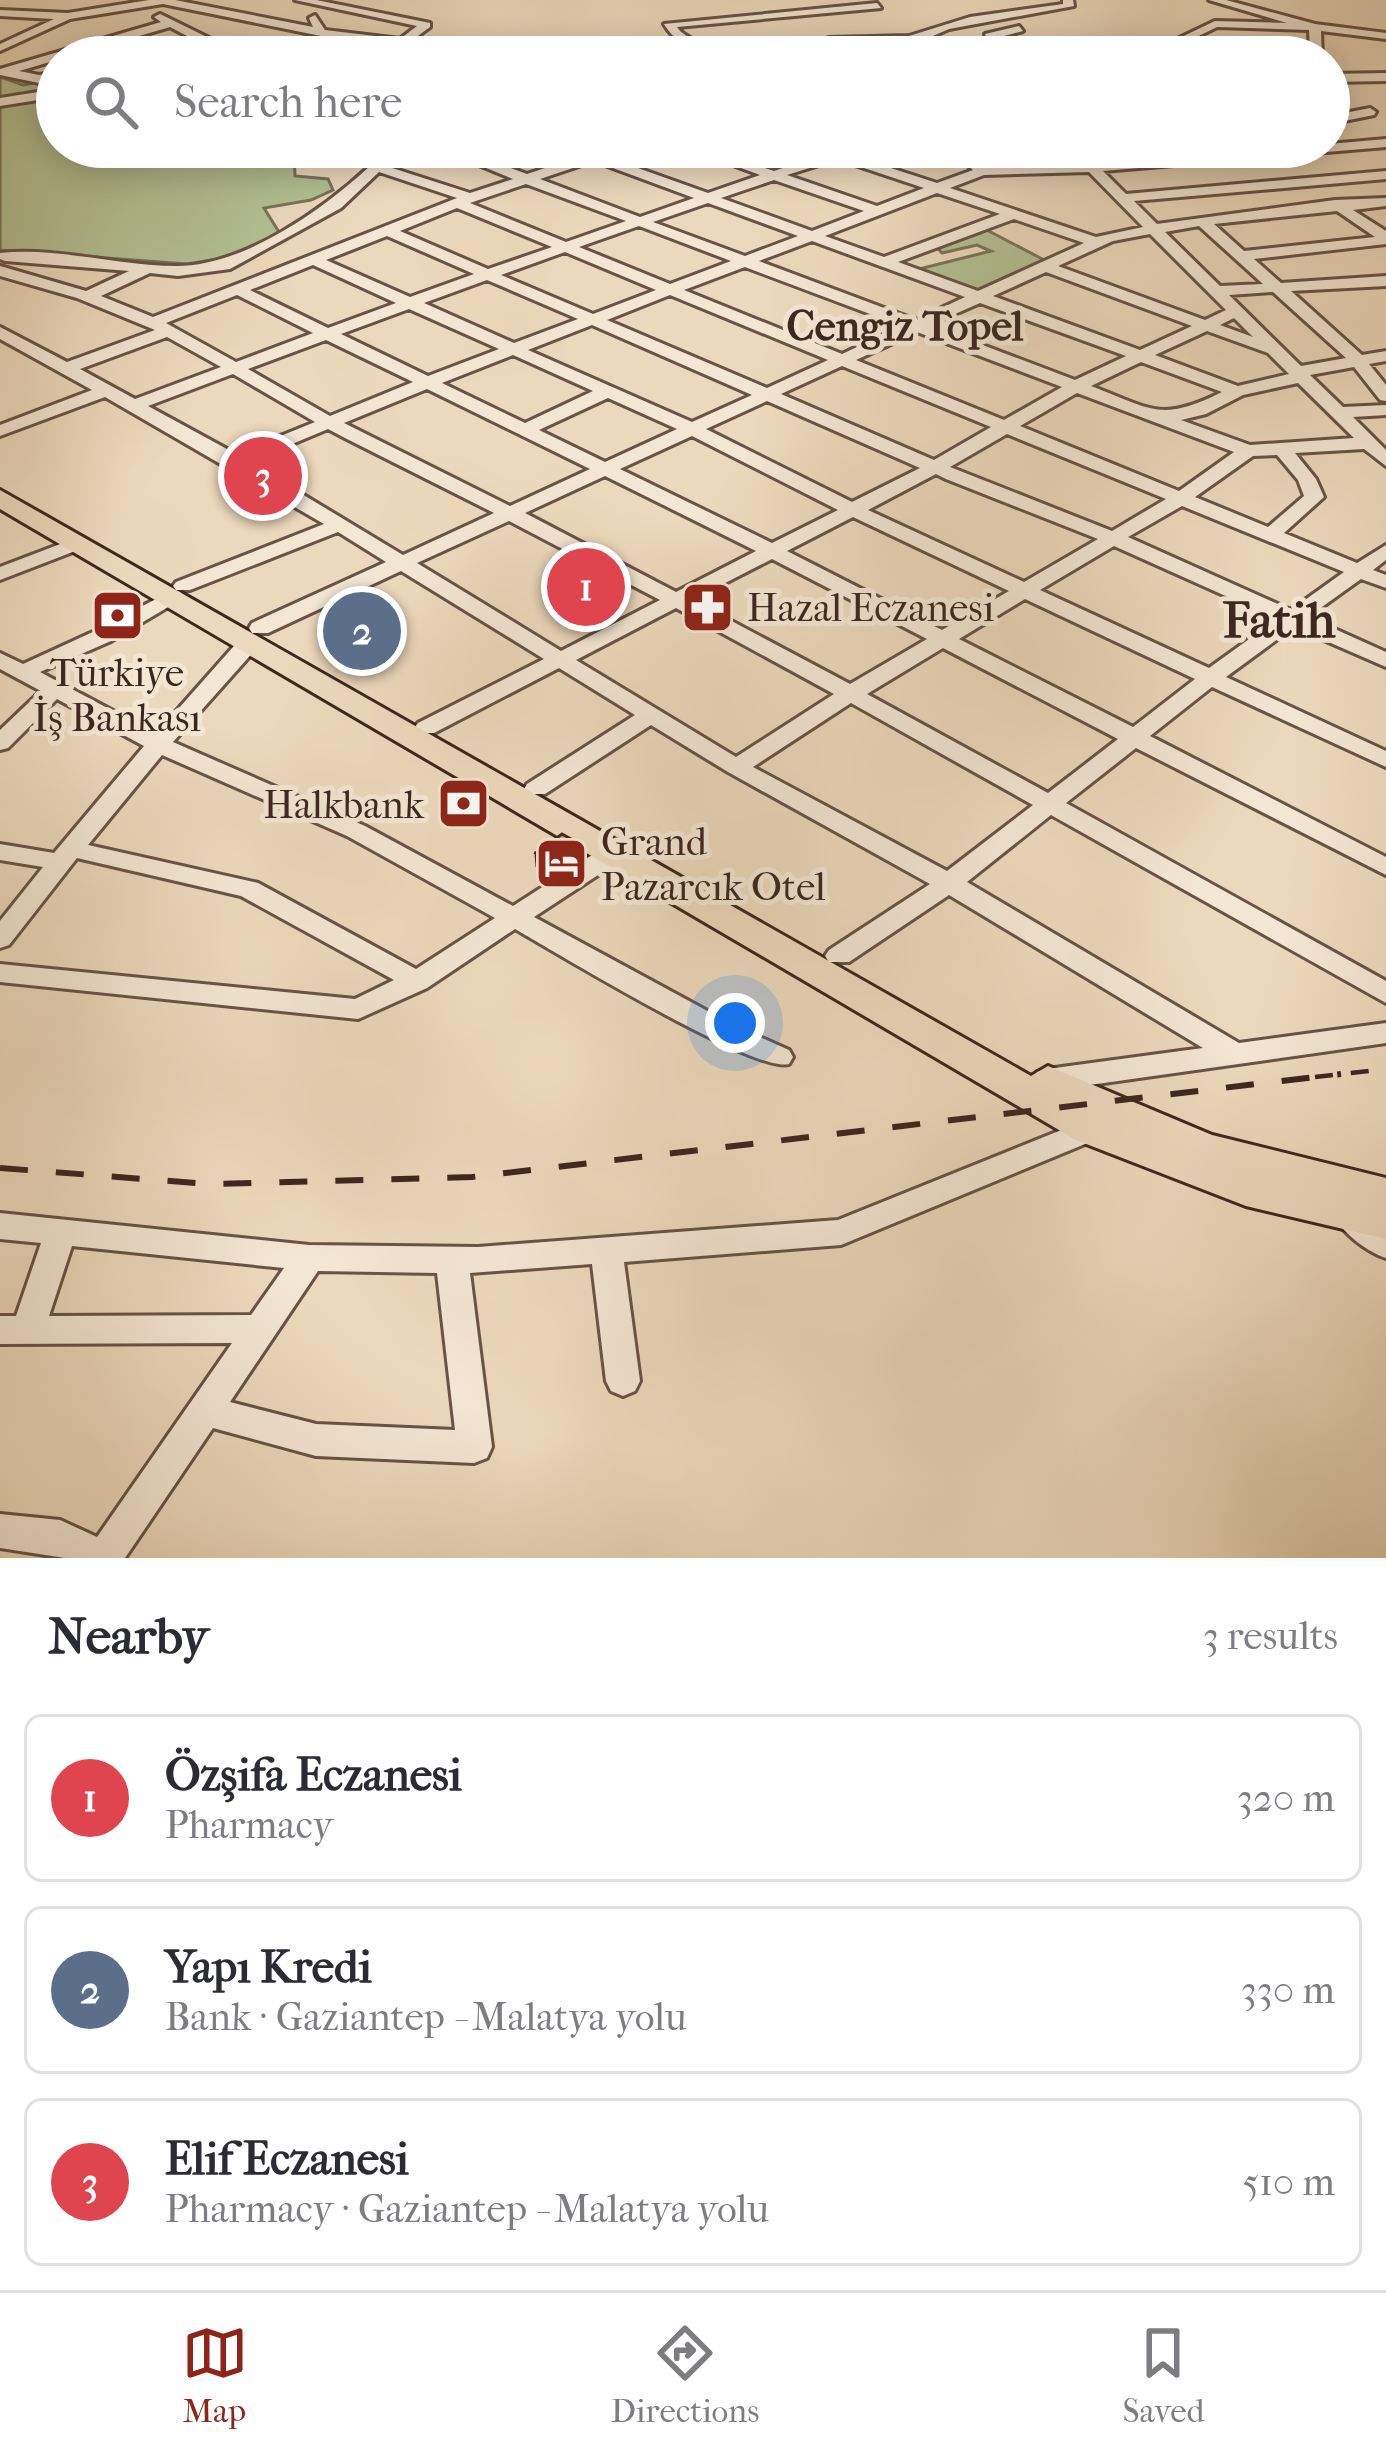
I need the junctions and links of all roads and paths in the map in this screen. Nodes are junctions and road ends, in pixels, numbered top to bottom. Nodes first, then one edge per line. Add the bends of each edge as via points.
1 (45, 0) edge
2 (167, 0) edge
3 (300, 0) edge
4 (1068, 0) edge
5 (1214, 0) edge
6 (134, 2) edge
7 (877, 6) dead end
8 (316, 7) junction
9 (0, 13) edge
10 (25, 14) junction
11 (68, 16) junction
12 (170, 22) junction
13 (1315, 27) junction
14 (1019, 29) dead end
15 (320, 32) junction
16 (917, 35) joint
17 (123, 36) edge
18 (194, 36) edge
19 (351, 36) edge
20 (415, 36) edge
21 (677, 36) edge
22 (886, 36) edge
23 (989, 36) edge
24 (1191, 36) edge
25 (1315, 36) edge
26 (1386, 36) edge
27 (0, 48) edge
28 (36, 62) edge
29 (2, 72) edge
30 (1386, 76) edge
31 (1350, 77) edge
32 (36, 78) edge
33 (36, 96) edge
34 (0, 102) edge
35 (1370, 112) dead end
36 (1350, 116) edge
37 (1386, 143) edge
38 (1350, 145) edge
39 (378, 168) edge
40 (388, 168) edge
41 (500, 168) edge
42 (560, 168) edge
43 (625, 168) edge
44 (749, 168) edge
45 (798, 168) edge
46 (877, 168) edge
47 (978, 168) edge
48 (1093, 168) joint
49 (1287, 168) edge
50 (982, 171) junction
51 (1386, 175) edge
52 (774, 177) junction
53 (525, 179) junction
54 (1305, 180) junction
55 (938, 188) junction
56 (707, 197) junction
57 (1124, 198) junction
58 (464, 200) junction
59 (1386, 202) edge
60 (1338, 206) junction
61 (881, 212) junction
62 (1015, 214) junction
63 (636, 221) junction
64 (1202, 221) junction
65 (1155, 228) junction
66 (385, 230) junction
67 (816, 237) junction
68 (1386, 238) edge
69 (1096, 242) junction
70 (569, 246) junction
71 (1238, 256) junction
72 (311, 259) junction
73 (884, 262) junction
74 (2, 263) edge
75 (745, 264) junction
76 (1044, 266) junction
77 (147, 269) junction
78 (488, 274) junction
79 (1386, 281) edge
80 (1367, 282) junction
81 (1283, 288) junction
82 (238, 290) junction
83 (1220, 291) junction
84 (674, 292) junction
85 (86, 297) junction
86 (974, 298) junction
87 (1386, 300) edge
88 (412, 304) junction
89 (1234, 312) junction
90 (598, 319) junction
91 (1206, 326) junction
92 (160, 327) junction
93 (913, 328) junction
94 (0, 332) edge
95 (334, 333) junction
96 (516, 349) junction
97 (1275, 351) junction
98 (1142, 355) junction
99 (1386, 356) edge
100 (1356, 359) junction
101 (846, 362) junction
102 (69, 367) junction
103 (236, 369) junction
104 (1298, 374) junction
105 (430, 381) junction
106 (1074, 387) junction
107 (104, 391) junction
108 (608, 391) junction
109 (1237, 392) junction
110 (773, 395) junction
111 (1386, 396) edge
112 (135, 405) junction
113 (1386, 410) edge
114 (1338, 413) junction
115 (1161, 418) junction
116 (331, 424) junction
117 (690, 428) junction
118 (1008, 428) junction
119 (0, 431) edge
120 (523, 431) junction
121 (1369, 443) junction
122 (1282, 449) junction
123 (1248, 451) junction
124 (1386, 460) edge
125 (235, 461) junction
126 (936, 467) junction
127 (605, 471) junction
128 (0, 484) edge
129 (0, 498) edge
130 (1181, 499) junction
131 (853, 510) junction
132 (512, 512) junction
133 (336, 526) junction
134 (1272, 535) junction
135 (1113, 538) junction
136 (76, 544) junction
137 (770, 550) junction
138 (1386, 551) edge
139 (402, 565) junction
140 (1360, 572) junction
141 (0, 574) edge
142 (1386, 582) edge
143 (1031, 590) junction
144 (178, 591) junction
145 (675, 601) junction
146 (1292, 620) junction
147 (254, 635) junction
148 (945, 642) junction
149 (563, 658) junction
150 (0, 659) edge
151 (1386, 661) edge
152 (25, 671) junction
153 (1210, 678) junction
154 (54, 690) junction
155 (848, 695) junction
156 (653, 714) junction
157 (425, 728) junction
158 (1131, 740) junction
159 (0, 743) edge
160 (158, 744) junction
161 (1386, 760) edge
162 (736, 767) junction
163 (536, 790) junction
164 (1048, 803) junction
165 (0, 852) edge
166 (615, 852) junction
167 (66, 855) junction
168 (1386, 868) edge
169 (949, 883) junction
170 (515, 917) junction
171 (0, 939) edge
172 (839, 956) junction
173 (0, 973) edge
174 (417, 981) junction
175 (1386, 993) edge
176 (1386, 1033) edge
177 (1238, 1055) junction
178 (779, 1057) dead end
179 (1047, 1080) junction
180 (1091, 1129) junction
181 (1386, 1195) edge
182 (1345, 1212) junction
183 (1386, 1222) edge
184 (0, 1226) edge
185 (60, 1233) junction
186 (1386, 1245) edge
187 (606, 1250) junction
188 (309, 1258) junction
189 (452, 1260) junction
190 (258, 1329) junction
191 (14, 1330) edge
192 (623, 1382) dead end
193 (202, 1410) junction
194 (0, 1531) edge
195 (103, 1558) edge

1 - 10 street
2 - 6 street
2 - 15 street
3 - 8 street
4 - 16 street via 1069,6
5 - 13 street
6 - 11 street
6 - 12 street
7 - 21 street via 670,24
8 - 15 street
8 - 20 street via 428,27
9 - 10 street
10 - 11 street
11 - 27 street
12 - 17 street
12 - 18 street
13 - 24 street via 1215,23
13 - 25 street
13 - 26 street
14 - 23 street
15 - 19 street
16 - 22 street
28 - 29 street
29 - 32 street
30 - 31 street
33 - 34 street
35 - 36 street
37 - 38 street
39 - 77 street via 336,205 238,260
40 - 58 street
41 - 53 street
42 - 53 street
43 - 56 street
44 - 52 street
45 - 52 street
46 - 55 street
47 - 50 street
48 - 50 street
48 - 57 street
49 - 54 street
50 - 55 street
51 - 54 street
52 - 56 street
52 - 61 street
53 - 58 street
53 - 63 street
54 - 57 street
54 - 60 street
55 - 61 street
55 - 62 street
56 - 63 street
56 - 67 street
57 - 65 street
58 - 66 street
58 - 70 street
59 - 60 street
60 - 64 street
60 - 68 street
61 - 67 street
62 - 69 street
62 - 73 street
63 - 70 street
63 - 75 street
64 - 65 street
64 - 71 street
65 - 69 street
65 - 83 street
66 - 72 street
66 - 78 street
67 - 73 street
67 - 75 street
68 - 71 street
69 - 76 street
70 - 78 street
70 - 84 street
71 - 81 street
72 - 82 street
72 - 88 street
73 - 86 street
74 - 77 street
74 - 85 street
75 - 84 street
75 - 93 street
76 - 86 street
76 - 91 street
77 - 85 street
78 - 88 street
78 - 90 street
79 - 80 street
80 - 81 street
80 - 87 street
81 - 83 street
81 - 100 street
82 - 92 street
82 - 95 street
83 - 89 street
84 - 90 street
84 - 101 street
85 - 92 street
86 - 93 street
86 - 98 street
88 - 95 street
88 - 96 street
89 - 91 street
89 - 97 street
90 - 96 street
90 - 110 street
91 - 97 street
91 - 98 street
92 - 102 street
92 - 103 street
93 - 101 street
93 - 106 street
94 - 102 street
95 - 103 street
95 - 105 street
96 - 105 street
96 - 108 street
97 - 104 street
98 - 106 street
98 - 109 street
99 - 100 street
100 - 104 street
100 - 111 street
101 - 110 street
101 - 118 street
102 - 107 street
103 - 112 street
103 - 116 street
104 - 109 street
104 - 114 street
105 - 116 street
105 - 120 street
106 - 115 street
106 - 118 street
107 - 112 street
107 - 119 street
108 - 117 street
108 - 120 street
109 - 115 street
110 - 117 street
110 - 126 street
112 - 125 street
113 - 114 street
114 - 121 street
115 - 123 street
116 - 125 street
116 - 132 street
117 - 127 street
117 - 131 street
118 - 126 street
118 - 130 street
120 - 127 street
121 - 122 street
121 - 124 street
122 - 123 street
122 - 134 street via 1314,497
123 - 130 street
125 - 133 street
126 - 131 street
126 - 135 street
127 - 132 street
127 - 137 street
128 - 144 highway
129 - 136 highway
130 - 134 street
130 - 135 street
131 - 137 street
131 - 143 street
132 - 139 street
132 - 145 street
133 - 139 street
133 - 144 street
134 - 140 street
135 - 143 street
135 - 146 street
136 - 141 street
136 - 144 highway
137 - 145 street
137 - 148 street
138 - 140 street
139 - 147 street
139 - 149 street
140 - 142 street
140 - 146 street
143 - 148 street
143 - 153 street
144 - 147 highway
144 - 152 street via 103,637
145 - 149 street
145 - 155 street
146 - 151 street
146 - 153 street
147 - 157 highway
147 - 160 street
147 - 166 highway
148 - 155 street
148 - 158 street
149 - 156 street
149 - 157 street
150 - 152 street
152 - 154 street
153 - 158 street
153 - 161 street
154 - 159 street
154 - 160 street
155 - 162 street
155 - 164 street
156 - 162 street
156 - 163 street
157 - 163 highway
158 - 164 street
158 - 168 street
160 - 167 street
160 - 170 street via 356,831
162 - 169 street
163 - 172 highway
164 - 169 street
164 - 175 street
165 - 167 street
166 - 170 street
166 - 180 highway
167 - 171 street
167 - 174 street via 249,889
169 - 172 street
169 - 177 street
170 - 174 street
170 - 178 street
172 - 179 highway
173 - 174 street via 358,1009
176 - 177 street
177 - 179 street
179 - 181 highway via 1203,1149
180 - 182 highway via 1246,1189
180 - 187 street via 841,1232
182 - 183 highway
182 - 186 street
184 - 185 street
185 - 188 street
185 - 191 street
187 - 189 street
187 - 192 street
188 - 189 street
188 - 190 street
189 - 193 street via 474,1447 316,1440
190 - 191 street
190 - 193 street
193 - 195 street
194 - 195 street via 60,1537

